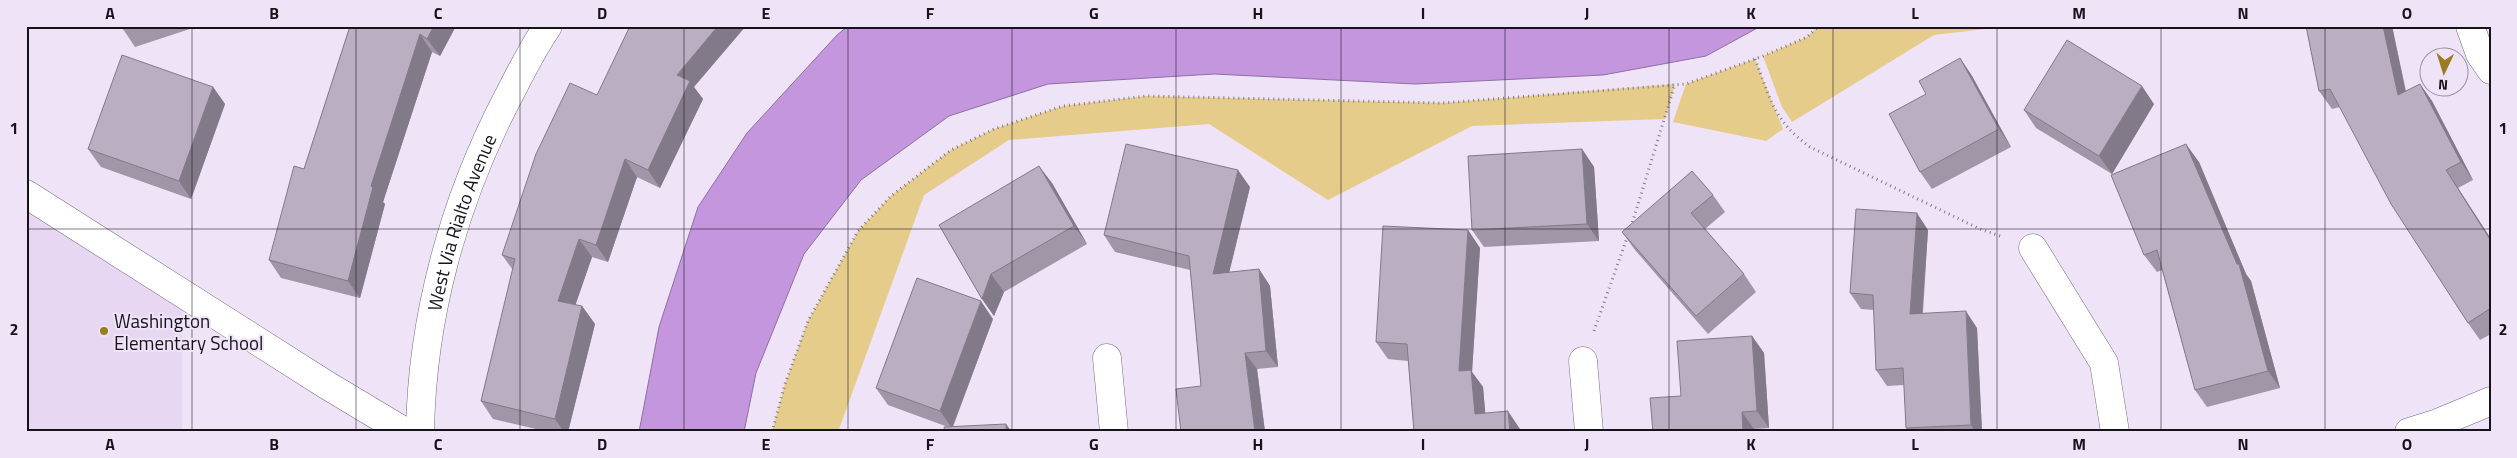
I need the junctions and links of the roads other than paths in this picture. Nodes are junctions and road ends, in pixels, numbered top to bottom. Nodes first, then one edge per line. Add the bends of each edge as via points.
1 (548, 26) edge
2 (2470, 26) edge
3 (2491, 70) edge
4 (26, 194) edge
5 (2033, 248) road end
6 (1107, 358) dead end
7 (1584, 361) road end
8 (2491, 401) edge
9 (405, 432) edge
10 (420, 432) edge
11 (1114, 432) edge
12 (1589, 432) edge
13 (2115, 432) edge
14 (2408, 432) edge

1 - 10 street, West Via Rialto Avenue via 534,46 494,124 442,265 427,343 420,397
2 - 3 street via 2480,54
4 - 9 street
5 - 13 street via 2104,363
6 - 11 street
7 - 12 street
8 - 14 street

